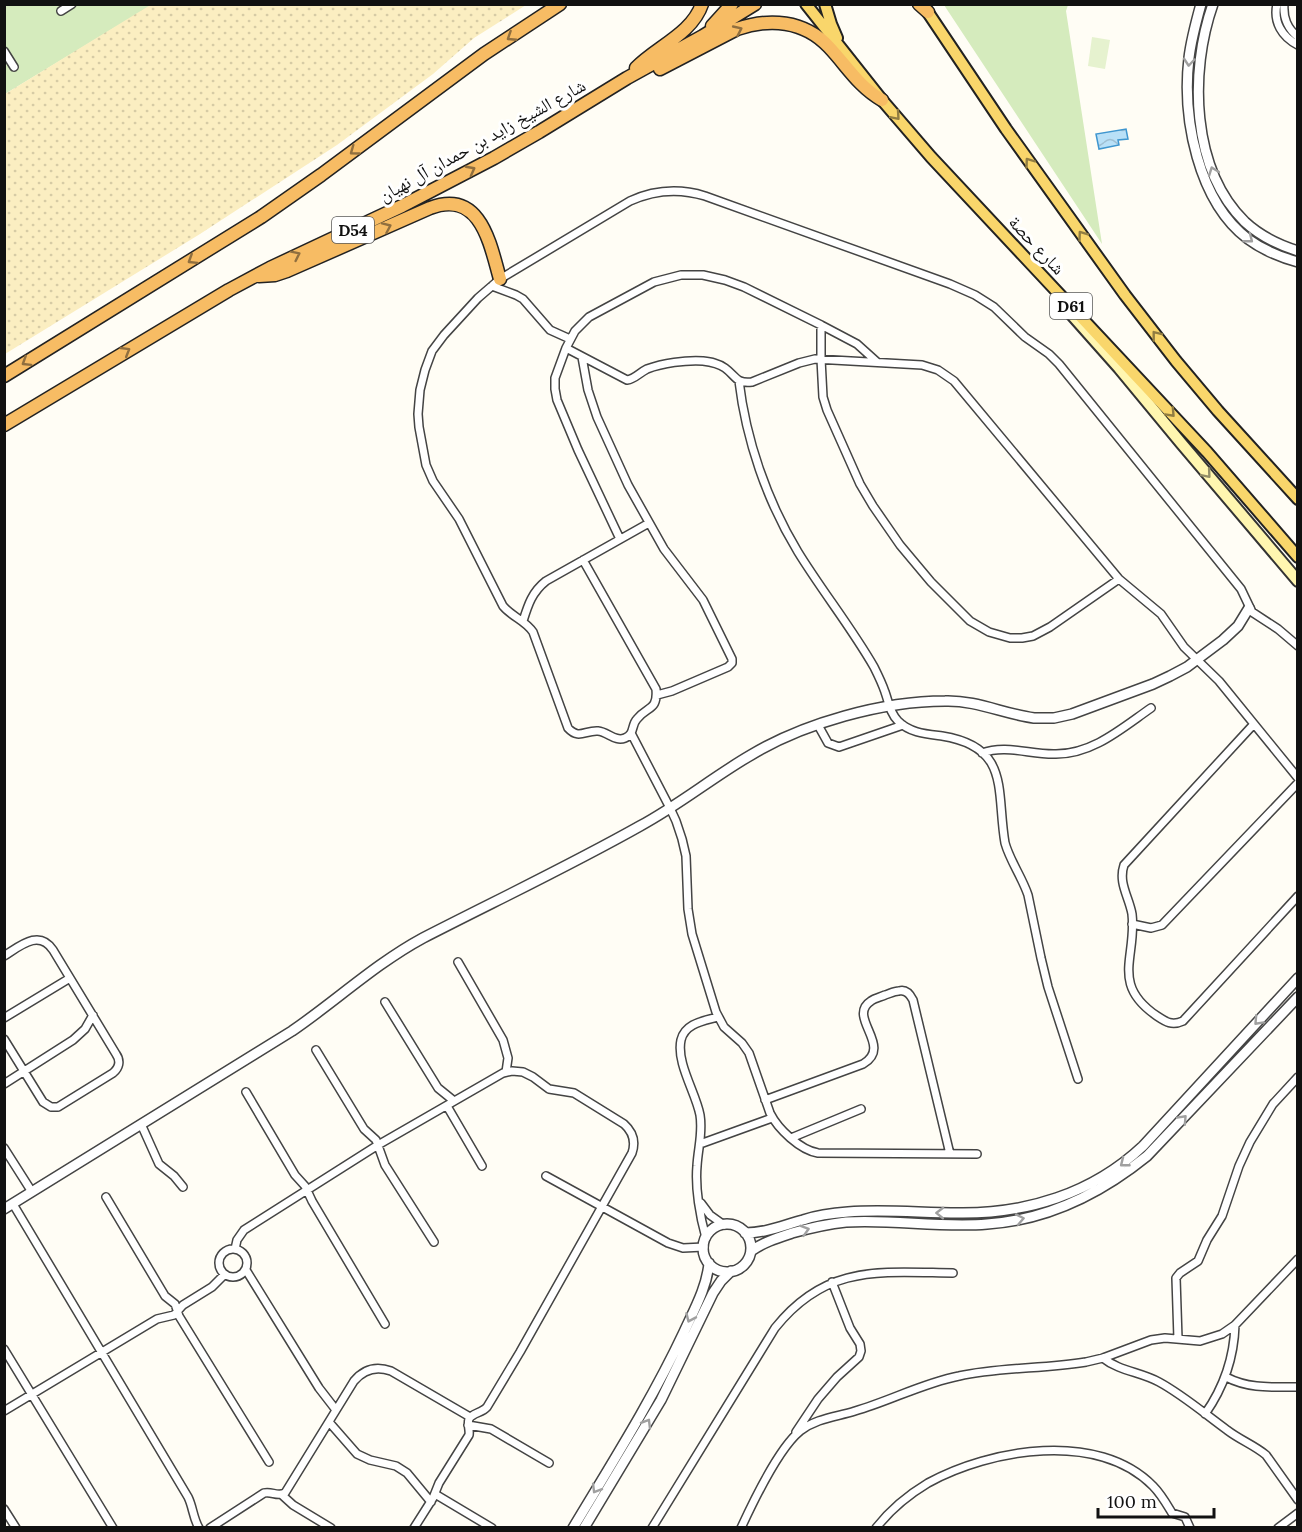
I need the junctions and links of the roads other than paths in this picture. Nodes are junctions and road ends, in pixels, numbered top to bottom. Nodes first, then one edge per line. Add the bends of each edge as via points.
1 (72, 4) edge
2 (560, 4) edge
3 (702, 4) edge
4 (732, 4) edge
5 (755, 4) edge
6 (806, 4) edge
7 (825, 4) edge
8 (1201, 4) edge
9 (1213, 4) edge
10 (1277, 4) edge
11 (1284, 4) edge
12 (925, 6) edge
13 (61, 11) dead end
14 (704, 36) junction
15 (1298, 37) edge
16 (1298, 45) edge
17 (4, 51) edge
18 (845, 55) junction
19 (14, 67) dead end
20 (627, 78) junction
21 (882, 100) junction
22 (1298, 250) edge
23 (1298, 262) edge
24 (254, 276) junction
25 (496, 283) junction
26 (1050, 283) junction
27 (821, 325) junction
28 (570, 339) junction
29 (566, 348) junction
30 (582, 357) junction
31 (821, 359) junction
32 (877, 362) junction
33 (92, 372) junction
34 (4, 376) edge
35 (739, 381) junction
36 (4, 425) edge
37 (4, 430) edge
38 (1298, 499) edge
39 (649, 523) junction
40 (620, 539) junction
41 (1298, 557) edge
42 (583, 560) junction
43 (1119, 579) junction
44 (1298, 581) edge
45 (1249, 608) junction
46 (523, 621) junction
47 (1298, 646) edge
48 (1196, 660) junction
49 (657, 695) junction
50 (889, 706) junction
51 (1151, 708) dead end
52 (818, 725) junction
53 (903, 725) junction
54 (1253, 725) junction
55 (631, 733) junction
56 (982, 753) junction
57 (1298, 781) edge
58 (670, 808) junction
59 (1298, 896) edge
60 (1132, 924) junction
61 (4, 956) edge
62 (458, 962) dead end
63 (70, 978) junction
64 (1298, 978) edge
65 (1298, 997) edge
66 (384, 1002) dead end
67 (93, 1015) junction
68 (718, 1017) junction
69 (4, 1018) edge
70 (4, 1039) edge
71 (316, 1050) dead end
72 (24, 1071) junction
73 (506, 1072) junction
74 (1298, 1077) edge
75 (1078, 1079) dead end
76 (4, 1084) edge
77 (246, 1092) dead end
78 (765, 1100) junction
79 (454, 1101) junction
80 (447, 1106) junction
81 (861, 1109) dead end
82 (772, 1118) junction
83 (141, 1124) junction
84 (792, 1138) junction
85 (700, 1144) junction
86 (378, 1146) junction
87 (4, 1148) edge
88 (950, 1154) junction
89 (977, 1154) dead end
90 (482, 1166) dead end
91 (546, 1176) dead end
92 (183, 1187) dead end
93 (307, 1189) junction
94 (32, 1192) junction
95 (106, 1197) dead end
96 (700, 1201) junction
97 (9, 1206) edge
98 (602, 1207) junction
99 (724, 1225) junction
100 (746, 1233) junction
101 (434, 1242) dead end
102 (705, 1243) junction
103 (235, 1249) junction
104 (751, 1251) junction
105 (1298, 1259) edge
106 (709, 1263) junction
107 (246, 1270) junction
108 (730, 1271) junction
109 (953, 1273) dead end
110 (224, 1275) junction
111 (832, 1282) junction
112 (177, 1312) junction
113 (386, 1324) dead end
114 (1235, 1325) junction
115 (1178, 1339) junction
116 (4, 1349) edge
117 (101, 1352) junction
118 (1103, 1358) junction
119 (1226, 1377) junction
120 (1298, 1387) edge
121 (32, 1395) junction
122 (336, 1410) junction
123 (4, 1411) edge
124 (1204, 1414) junction
125 (469, 1421) junction
126 (329, 1422) junction
127 (792, 1438) junction
128 (269, 1462) dead end
129 (549, 1463) dead end
130 (435, 1494) junction
131 (282, 1495) junction
132 (1298, 1500) edge
133 (431, 1502) junction
134 (4, 1509) edge
135 (1298, 1513) edge
136 (16, 1527) edge
137 (113, 1527) edge
138 (199, 1527) edge
139 (210, 1527) edge
140 (331, 1527) edge
141 (414, 1527) edge
142 (492, 1527) edge
143 (573, 1527) edge
144 (584, 1527) edge
145 (652, 1527) edge
146 (741, 1527) edge
147 (876, 1527) edge
148 (1190, 1527) edge
149 (1278, 1527) edge

1 - 13 street
2 -> 34 highway via 484,54 261,217
3 - 20 highway via 688,26
4 - 14 highway
5 - 14 highway, شارع الشيخ زايد بن حمدان آل نهيان / D54
6 - 18 main road, شارع حصة / D61
7 - 18 main road
8 -> 23 street via 1188,60 1188,101 1195,146 1208,185 1219,208 1247,238 1265,250
22 -> 9 street via 1265,237 1247,223 1231,206 1210,165 1198,89 1204,35
10 - 16 street via 1278,26 1283,35
11 - 15 street via 1286,24
38 -> 12 main road, شارع حصة / D61 via 1218,411 1125,296 1006,129
14 - 20 highway, شارع الشيخ زايد بن حمدان آل نهيان / D54
17 - 19 street
18 - 21 main road, شارع حصة / D61
20 -> 21 highway via 653,72 737,29 778,22 800,27 820,38 859,83
24 -> 20 highway, شارع الشيخ زايد بن حمدان آل نهيان / D54 via 448,183
21 -> 26 main road, شارع حصة / D61
24 -> 25 highway via 287,272 430,207 449,204 469,211 482,224
33 -> 24 highway, شارع الشيخ زايد بن حمدان آل نهيان / D54
25 - 28 street via 523,299 550,330
25 - 45 street via 630,201 653,193 679,191 705,196 959,287 994,307 1059,364 1241,589
25 - 46 street via 450,327 432,351 420,390 419,427 433,481 459,519 503,606
26 -> 41 main road, شارع حصة / D61
26 -> 44 main road via 1068,310
27 - 28 street via 734,283 686,275 654,282 597,311 581,323
27 - 31 street
27 - 32 street via 857,344
28 - 29 street
29 - 30 street
29 - 40 street via 555,378 557,400
30 - 35 street via 627,380 653,368 693,361 719,364
30 - 39 street via 597,417
31 - 32 street
31 - 35 street via 804,361 752,382
31 - 43 street via 825,404 873,506 915,564 975,625 1010,638 1033,636
32 - 43 street via 922,365 954,381
33 - 36 highway, شارع الشيخ زايد بن حمدان آل نهيان / D54
33 - 37 street via 75,387
35 - 50 street via 750,439 777,511 799,553 874,667
39 - 40 street
39 - 49 street via 671,560 703,600 732,661 728,668
40 - 42 street
42 - 46 street via 537,589
42 - 49 street
43 - 48 street via 1161,614
45 - 47 street
45 - 48 street via 1231,633
46 - 55 street via 535,637 570,730 580,734 603,732 620,739
48 - 50 street via 1152,684 1054,718 1024,717 955,701
48 - 54 street via 1219,681
49 - 55 street via 652,707 635,721
50 - 52 street
50 - 53 street
51 - 56 street via 1102,741 1075,751 1056,754 1000,749
52 - 53 street via 828,743 838,747
52 - 58 street via 766,746
53 - 56 street via 963,741
54 - 57 street
54 - 60 street via 1126,861 1122,878
55 - 58 street
56 - 75 street via 998,777 1005,843 1028,895 1048,987
57 - 60 street via 1162,925 1151,928
58 - 68 street via 686,856 692,934
58 - 83 street via 408,946 292,1031
59 - 60 street via 1177,1024 1166,1022 1147,1008 1133,990 1128,966
61 - 63 street via 29,941 44,941
62 - 73 street via 503,1040 508,1058
63 - 67 street
63 - 69 street
64 -> 100 street via 1143,1146 1115,1169 1079,1190 1010,1209 970,1213 848,1212
104 -> 65 street via 775,1238 829,1224 988,1224 1035,1216 1079,1201 1147,1156
66 - 79 street via 438,1088
67 - 72 street via 73,1040
67 - 72 street via 118,1057 115,1071 54,1108 45,1104
68 - 78 street via 749,1053
68 - 85 street via 694,1024 681,1040 683,1064 699,1112
70 - 72 street
71 - 86 street
72 - 76 street
73 - 79 street
73 - 98 street via 523,1072 549,1089 574,1093 631,1131 632,1153
74 - 115 street via 1273,1104 1250,1142 1222,1216 1198,1261 1176,1278
77 - 93 street
78 - 82 street
78 - 88 street via 868,1061 875,1050 864,1018 867,1005 905,991 912,997
79 - 80 street
80 - 86 street
80 - 90 street
81 - 84 street
82 - 84 street
82 - 85 street
83 - 92 street via 159,1164
83 - 94 street
84 - 88 street via 802,1148 818,1153
85 - 96 street
86 - 93 street
86 - 101 street via 384,1165
87 - 94 street
88 - 89 street
91 - 98 street
93 - 103 street via 244,1230
93 - 113 street
94 - 97 street
95 - 112 street
96 - 99 street
96 - 102 street
97 - 117 street
98 - 102 street via 668,1243 683,1248
98 - 125 street via 487,1407
99 - 100 street
99 - 102 street via 713,1229
100 - 104 street
102 - 106 street
103 - 107 street via 246,1256
103 - 110 street via 220,1258
104 - 108 street via 744,1265
105 - 114 street
106 - 108 street
106 -> 143 street via 703,1289 661,1378
107 - 110 street via 238,1277
107 - 122 street
144 -> 108 street via 661,1400 713,1293
109 - 111 street via 873,1272
110 - 112 street
111 - 127 street via 861,1351 818,1399
111 - 145 street via 804,1298 774,1328
112 - 117 street via 157,1319
112 - 128 street
114 - 115 street via 1208,1339
114 - 119 street
115 - 118 street via 1151,1340
116 - 121 street
117 - 121 street
117 - 138 street via 188,1497
118 - 124 street via 1159,1382
118 - 127 street via 946,1379 815,1422
119 - 120 street via 1258,1387
119 - 124 street
121 - 123 street
121 - 137 street
122 - 125 street via 358,1376 380,1368 391,1371
122 - 126 street
124 - 132 street via 1266,1455
125 - 129 street via 491,1429
125 - 130 street via 469,1435
126 - 131 street
126 - 133 street via 357,1454 406,1473
127 - 146 street
130 - 133 street
130 - 142 street
131 - 139 street via 264,1493
131 - 140 street
133 - 141 street
134 - 136 street
135 - 149 street
147 - 148 street via 906,1498 943,1476 1001,1457 1050,1451 1084,1453 1124,1466 1154,1486 1172,1513 1185,1517

